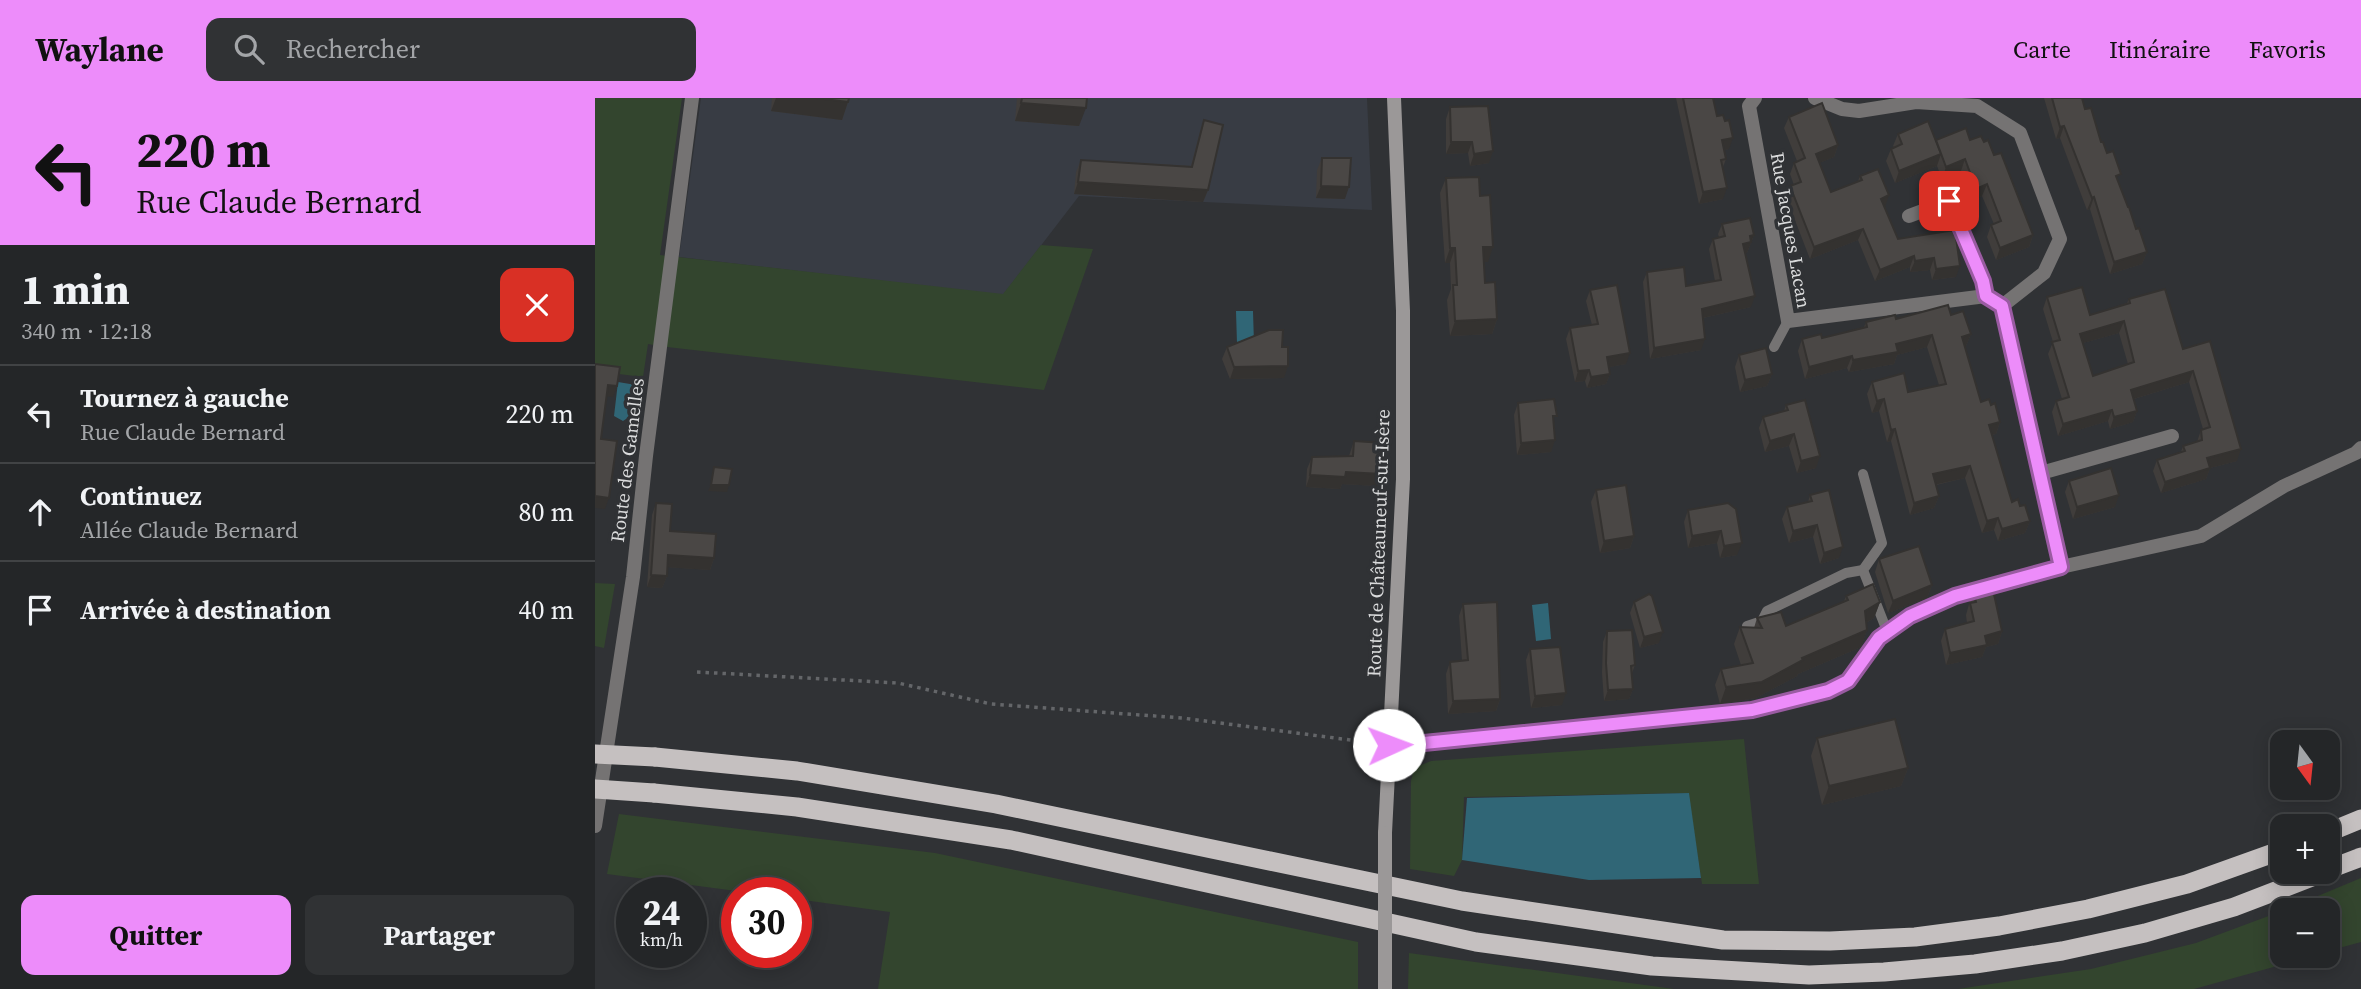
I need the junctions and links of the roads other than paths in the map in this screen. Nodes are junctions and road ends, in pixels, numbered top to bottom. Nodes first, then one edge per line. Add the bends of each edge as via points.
1 (692, 98) edge
2 (1394, 98) edge
3 (1755, 98) edge
4 (1815, 98) edge
5 (1909, 216) dead end
6 (1986, 296) junction
7 (2002, 306) junction
8 (1788, 321) junction
9 (1774, 347) dead end
10 (2172, 436) dead end
11 (2361, 448) edge
12 (2041, 473) junction
13 (1863, 474) dead end
14 (2061, 567) junction
15 (1863, 570) junction
16 (1747, 626) edge
17 (1887, 631) junction
18 (1389, 745) junction
19 (595, 754) edge
20 (595, 789) edge
21 (2361, 819) edge
22 (595, 826) edge
23 (2340, 828) edge
24 (2270, 854) edge
25 (2361, 857) edge
26 (2340, 865) edge
27 (2292, 884) edge
28 (1385, 982) edge

1 - 22 street, Route des Gamelles via 632,577
2 - 18 main road, Route de Châteauneuf-sur-Isère via 1403,312 1403,479
3 - 8 street, Rue Jacques Lacan via 1749,106
4 - 7 street via 1859,111 1916,102 1977,106 2020,133 2060,239 2044,273
5 - 6 street via 1949,201
6 - 7 street
6 - 8 street, Rue Jacques Lacan
7 - 12 street
8 - 9 lane
10 - 12 street
11 - 14 street via 2284,486 2201,536
12 - 14 street
13 - 15 lane via 1882,543
14 - 17 street via 1955,596
15 - 16 lane via 1846,573 1767,611 1762,621
15 - 17 lane
17 - 18 street via 1848,681 1828,691 1752,710
18 - 28 main road, Route de Châteauneuf-sur-Isère, bridge
19 - 24 highway, bridge via 797,771 996,804 1462,901 1723,940 1915,937 1999,926 2187,884
20 - 27 highway, bridge via 797,807 1011,840 1476,942 1653,966 1809,975 1975,964 2062,951 2145,933
21 - 23 highway
25 - 26 highway

